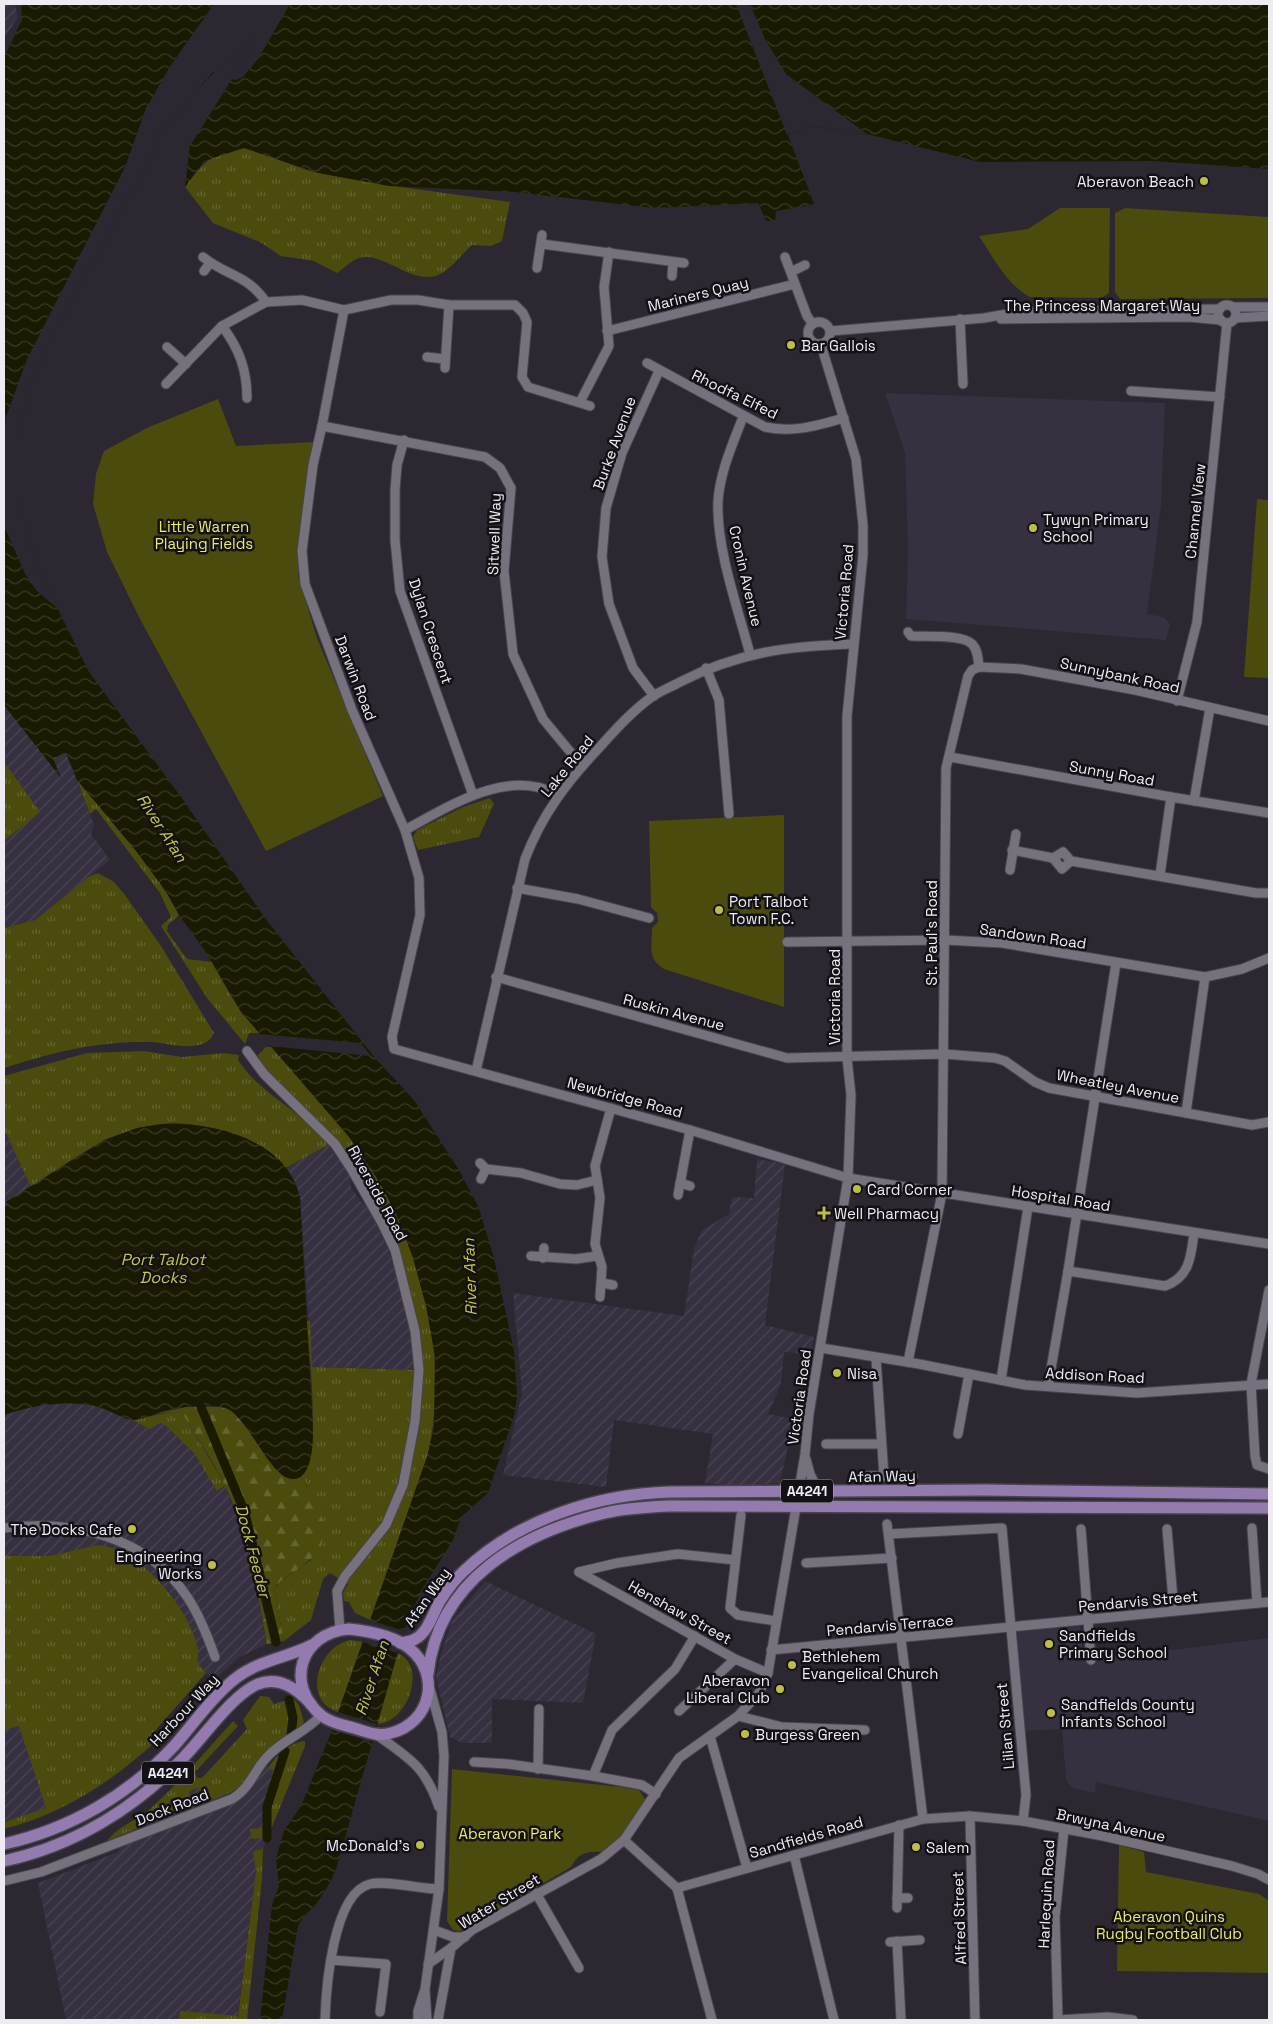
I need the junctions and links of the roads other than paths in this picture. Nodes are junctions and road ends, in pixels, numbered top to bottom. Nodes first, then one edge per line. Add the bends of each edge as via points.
1 (542, 234) dead end
2 (542, 244) junction
3 (610, 252) junction
4 (203, 257) dead end
5 (785, 257) dead end
6 (673, 262) junction
7 (210, 263) junction
8 (684, 264) dead end
9 (805, 265) dead end
10 (538, 268) dead end
11 (204, 271) dead end
12 (791, 272) junction
13 (672, 276) dead end
14 (795, 284) junction
15 (266, 302) junction
16 (449, 306) junction
17 (1233, 307) junction
18 (1269, 307) edge
19 (1220, 309) junction
20 (344, 310) junction
21 (1269, 316) edge
22 (984, 318) junction
23 (1235, 318) junction
24 (960, 319) junction
25 (1224, 322) junction
26 (812, 323) junction
27 (222, 326) junction
28 (607, 331) junction
29 (830, 331) junction
30 (821, 344) junction
31 (167, 347) dead end
32 (427, 357) dead end
33 (647, 363) dead end
34 (186, 364) junction
35 (659, 371) junction
36 (166, 384) dead end
37 (963, 384) dead end
38 (1131, 391) dead end
39 (1220, 397) junction
40 (247, 398) dead end
41 (580, 402) junction
42 (590, 406) dead end
43 (744, 417) junction
44 (844, 418) junction
45 (322, 426) junction
46 (404, 440) junction
47 (908, 632) dead end
48 (853, 644) junction
49 (750, 654) junction
50 (979, 667) junction
51 (706, 668) junction
52 (654, 696) junction
53 (1176, 701) junction
54 (1210, 708) junction
55 (1269, 721) edge
56 (950, 756) junction
57 (582, 766) junction
58 (473, 795) junction
59 (558, 795) junction
60 (1171, 797) junction
61 (1194, 801) junction
62 (1269, 813) edge
63 (729, 814) dead end
64 (405, 830) junction
65 (1016, 834) dead end
66 (1012, 850) junction
67 (1010, 870) dead end
68 (1160, 875) junction
69 (518, 888) junction
70 (1256, 893) junction
71 (1269, 893) edge
72 (1254, 903) dead end
73 (648, 918) dead end
74 (944, 940) junction
75 (787, 942) dead end
76 (848, 942) junction
77 (1269, 958) edge
78 (1116, 963) junction
79 (496, 977) junction
80 (1205, 977) junction
81 (394, 1049) joint
82 (247, 1051) dead end
83 (944, 1054) junction
84 (847, 1058) junction
85 (476, 1071) junction
86 (1095, 1098) junction
87 (611, 1108) junction
88 (1186, 1113) junction
89 (1269, 1122) edge
90 (690, 1130) junction
91 (848, 1178) junction
92 (481, 1179) dead end
93 (597, 1180) junction
94 (680, 1183) junction
95 (690, 1186) dead end
96 (942, 1193) junction
97 (678, 1196) dead end
98 (1028, 1207) junction
99 (1077, 1214) junction
100 (1194, 1233) junction
101 (1269, 1244) edge
102 (544, 1248) dead end
103 (531, 1256) dead end
104 (597, 1256) junction
105 (542, 1258) junction
106 (1068, 1271) junction
107 (602, 1283) junction
108 (613, 1285) dead end
109 (1269, 1290) edge
110 (600, 1297) dead end
111 (821, 1348) junction
112 (876, 1358) junction
113 (908, 1362) junction
114 (969, 1374) junction
115 (1001, 1380) junction
116 (1251, 1384) junction
117 (1269, 1384) edge
118 (1048, 1386) junction
119 (958, 1434) dead end
120 (826, 1444) dead end
121 (881, 1444) junction
122 (805, 1454) junction
123 (1269, 1470) edge
124 (867, 1476) dead end
125 (884, 1476) junction
126 (913, 1476) dead end
127 (798, 1491) junction
128 (819, 1492) junction
129 (1269, 1494) edge
130 (796, 1505) junction
131 (1269, 1508) edge
132 (741, 1515) dead end
133 (887, 1524) dead end
134 (4, 1528) edge
135 (1252, 1528) dead end
136 (1081, 1529) dead end
137 (1166, 1529) dead end
138 (889, 1534) junction
139 (892, 1558) junction
140 (736, 1560) junction
141 (806, 1563) dead end
142 (1269, 1602) edge
143 (1257, 1604) junction
144 (1174, 1612) junction
145 (1087, 1619) junction
146 (776, 1621) junction
147 (1010, 1628) junction
148 (340, 1630) junction
149 (695, 1636) junction
150 (901, 1638) junction
151 (400, 1642) junction
152 (312, 1645) junction
153 (771, 1650) junction
154 (214, 1657) dead end
155 (734, 1659) junction
156 (1091, 1660) dead end
157 (768, 1673) junction
158 (428, 1674) junction
159 (430, 1689) junction
160 (311, 1704) junction
161 (539, 1709) dead end
162 (679, 1711) dead end
163 (321, 1715) junction
164 (738, 1716) junction
165 (865, 1730) dead end
166 (375, 1734) junction
167 (710, 1736) junction
168 (474, 1762) dead end
169 (538, 1769) junction
170 (593, 1776) junction
171 (656, 1794) junction
172 (440, 1812) junction
173 (970, 1816) junction
174 (943, 1818) joint
175 (923, 1819) junction
176 (1023, 1821) junction
177 (899, 1825) junction
178 (1064, 1829) junction
179 (624, 1840) junction
180 (4, 1844) edge
181 (794, 1855) junction
182 (4, 1861) edge
183 (747, 1868) junction
184 (1269, 1880) edge
185 (4, 1881) edge
186 (677, 1888) junction
187 (439, 1889) junction
188 (536, 1893) junction
189 (897, 1898) junction
190 (908, 1898) dead end
191 (897, 1908) dead end
192 (434, 1930) junction
193 (465, 1937) junction
194 (920, 1940) dead end
195 (451, 1948) junction
196 (331, 1960) junction
197 (428, 1964) junction
198 (579, 1968) dead end
199 (426, 1989) junction
200 (380, 2012) dead end
201 (1106, 2019) edge
202 (325, 2020) edge
203 (418, 2020) edge
204 (427, 2020) edge
205 (438, 2020) edge
206 (712, 2020) edge
207 (834, 2020) edge
208 (901, 2020) edge
209 (976, 2020) edge
210 (1058, 2020) edge
211 (1133, 2020) edge

1 - 2 street
2 - 3 street
2 - 10 street
3 - 6 street
3 - 28 street via 604,287
4 - 7 street
5 - 12 street, Victoria Road
6 - 8 street
6 - 13 street, Mariners Quay
7 - 11 street
7 - 15 street via 244,279
9 - 12 street
12 - 14 street, Victoria Road
14 - 26 street, Victoria Road
14 - 28 street, Mariners Quay
15 - 20 street via 302,300
15 - 27 street
16 - 20 street via 418,300 391,300
16 - 32 street via 445,363
16 - 41 street via 515,305 527,322 522,377 528,387
17 - 18 street, The Princess Margaret Way
17 - 19 street, The Princess Margaret Way
17 - 23 street
19 - 22 street, The Princess Margaret Way via 1024,312
19 - 25 street, The Princess Margaret Way
20 - 45 street, Darwin Road
21 - 23 street
22 - 24 street, The Princess Margaret Way
22 - 25 street, The Princess Margaret Way via 1188,317
23 - 25 street
24 - 29 street, The Princess Margaret Way
24 - 37 street
25 - 39 street, Channel View
26 - 29 street via 826,324
26 - 30 street, Victoria Road via 808,328 810,340
27 - 34 street
27 - 40 street via 240,354 252,384
28 - 41 street via 609,346
29 - 30 street via 830,337
30 - 44 street, Victoria Road
31 - 34 street
33 - 35 street, Rhodfa Elfed
34 - 36 street
35 - 43 street, Rhodfa Elfed
35 - 52 street, Burke Avenue via 622,453 606,508 602,557 609,604 634,668
38 - 39 street
39 - 53 street, Channel View via 1196,622
41 - 42 street
43 - 44 street, Rhodfa Elfed via 781,431 807,429
43 - 49 street, Cronin Avenue via 730,452 718,500 722,544
44 - 48 street, Victoria Road via 856,459 863,525 863,555
45 - 46 street, Sitwell Way
45 - 64 street, Darwin Road via 313,465 302,551 305,584 352,710
46 - 57 street, Sitwell Way via 484,457 500,468 511,488 504,571 513,654 543,719
46 - 58 street, Dylan Crescent via 395,490 400,591
47 - 50 street via 911,636 962,639 972,644 977,652
48 - 49 street, Lake Road via 799,646
48 - 76 street, Victoria Road via 847,716
49 - 51 street, Lake Road
50 - 53 street, Sunnybank Road via 1021,669
50 - 56 street, St. Paul's Road via 968,676
51 - 52 street, Lake Road
51 - 63 street via 720,700
52 - 57 street, Lake Road via 626,717
53 - 54 street, Sunnybank Road
54 - 55 street, Sunnybank Road
54 - 61 street
56 - 60 street, Sunny Road
56 - 74 street, St. Paul's Road via 946,768
57 - 59 street, Lake Road
58 - 59 street via 494,788 512,787 544,788
58 - 64 street
59 - 69 street, Lake Road via 537,828
60 - 61 street, Sunny Road
60 - 68 street
61 - 62 street, Sunny Road
64 - 81 street, Darwin Road via 419,878 420,915 392,1037
65 - 66 street
66 - 67 street
66 - 68 street via 1054,858 1063,852 1071,861
68 - 70 street
69 - 73 street via 578,899
69 - 79 street, Lake Road
70 - 71 street
70 - 72 street
74 - 76 street, Sandown Road
74 - 78 street, Sandown Road via 1002,943
74 - 83 street, St. Paul's Road
75 - 76 street, Sandown Road
76 - 84 street, Victoria Road
77 - 80 street, Sandown Road via 1242,969
78 - 80 street, Sandown Road
78 - 86 street
79 - 84 street, Ruskin Avenue via 788,1058
79 - 85 street, Lake Road
80 - 88 street
81 - 85 street, Newbridge Road
82 - 148 street, Riverside Road via 264,1074 335,1144 347,1163 391,1241 416,1331 419,1370 415,1421 404,1485 386,1525 345,1576 337,1591
83 - 84 street, Wheatley Avenue
83 - 86 street, Wheatley Avenue via 995,1058 1049,1088
83 - 96 street, St. Paul's Road
84 - 91 street, Victoria Road via 852,1095
85 - 87 street, Newbridge Road
86 - 88 street, Wheatley Avenue
86 - 99 street
87 - 90 street, Newbridge Road
87 - 93 street via 595,1166
88 - 89 street, Wheatley Avenue via 1252,1125
90 - 91 street, Newbridge Road
90 - 94 street
91 - 96 street, Hospital Road
91 - 111 street, Victoria Road
92 - 93 street via 483,1166 560,1184 577,1185
93 - 104 street via 600,1198 595,1244
94 - 95 street
94 - 97 street
96 - 98 street, Hospital Road
96 - 113 street, St. Paul's Road
98 - 99 street, Hospital Road
98 - 115 street
99 - 100 street, Hospital Road
99 - 106 street
100 - 101 street, Hospital Road
100 - 106 street via 1190,1264 1183,1276 1166,1286
102 - 105 street
103 - 105 street
104 - 105 street
104 - 107 street via 602,1267
106 - 118 street
107 - 108 street
107 - 110 street
109 - 116 street
111 - 112 street, Addison Road
111 - 122 street, Victoria Road
112 - 113 street, Addison Road
112 - 121 street
113 - 114 street, Addison Road
114 - 115 street, Addison Road
114 - 119 street
115 - 118 street, Addison Road
116 - 117 street, Addison Road
116 - 118 street, Addison Road via 1136,1393
116 - 123 street via 1254,1456 1257,1465
120 - 121 street
121 - 125 street
122 - 127 street, Victoria Road
122 - 128 street
124 - 125 street
125 - 126 street
127 - 128 main road, Afan Way / A4241
127 - 130 street, Victoria Road
127 - 151 main road, Afan Way / A4241 via 653,1493 576,1508 529,1527 482,1555 451,1584 422,1634 414,1640
128 - 129 main road, Afan Way / A4241 via 984,1490
130 - 131 main road, Afan Way / A4241
130 - 146 street, Victoria Road
130 - 158 main road, Afan Way / A4241 via 629,1509 576,1522 537,1537 486,1567 459,1592 439,1627
132 - 140 street
133 - 138 street
134 - 154 street via 75,1528 121,1542 153,1561 189,1599 201,1635
135 - 143 street
136 - 145 street
137 - 144 street
138 - 139 street
138 - 147 street, Lilian Street via 1002,1528
139 - 141 street
139 - 150 street
140 - 146 street via 730,1608 738,1615
140 - 149 street, Henshaw Street via 678,1554 579,1572
142 - 143 street, Pendarvis Street
143 - 144 street, Pendarvis Street
144 - 145 street, Pendarvis Street
145 - 147 street, Pendarvis Street
145 - 156 street
146 - 153 street, Victoria Road
147 - 150 street, Pendarvis Terrace
147 - 176 street, Lilian Street via 1026,1795
148 - 151 main road, A4241 via 367,1632
148 - 152 main road, A4241
149 - 155 street, Henshaw Street
149 - 170 street via 675,1669 612,1730
150 - 153 street, Pendarvis Terrace
150 - 175 street
151 - 158 main road, A4241 via 417,1655
152 - 160 main road, A4241 via 301,1671 303,1690
152 - 180 main road, Harbour Way / A4241 via 257,1664 237,1677 173,1747 111,1800 48,1831
153 - 157 street, Victoria Road
155 - 157 street, Henshaw Street
155 - 162 street
157 - 164 street, Victoria Road via 759,1693
158 - 159 main road, A4241
159 - 166 main road, A4241 via 425,1705 414,1721 401,1730
159 - 172 street, Water Street via 444,1743
160 - 163 main road, A4241
160 - 182 main road, Harbour Way / A4241 via 284,1684 268,1682 250,1688 182,1759 124,1809 57,1846
161 - 169 street
163 - 166 main road, A4241
163 - 185 street, Dock Road via 268,1755 250,1785 232,1799 42,1872
164 - 165 street via 782,1727
164 - 167 street, Victoria Road
166 - 172 street, Water Street via 418,1767 428,1780
167 - 171 street, Water Street via 679,1758
167 - 183 street
168 - 169 street
169 - 170 street
170 - 171 street via 642,1785
171 - 179 street, Water Street
172 - 187 street, Water Street
173 - 174 street, Brwyna Avenue
173 - 176 street, Brwyna Avenue
173 - 209 street, Alfred Street
174 - 175 street, Sandfields Road
175 - 177 street, Sandfields Road
176 - 178 street, Brwyna Avenue
177 - 181 street, Sandfields Road
177 - 189 street
178 - 184 street, Brwyna Avenue via 1232,1866
178 - 210 street, Harlequin Road via 1055,1917
179 - 186 street
179 - 188 street, Water Street via 601,1858
181 - 183 street, Sandfields Road
181 - 207 street
183 - 186 street, Sandfields Road
186 - 206 street
187 - 192 street, Water Street
187 - 196 street via 381,1883 369,1884 353,1893
188 - 193 street, Water Street
188 - 198 street
189 - 190 street
189 - 191 street
192 - 193 street via 452,1937
192 - 197 street, Water Street
193 - 195 street, Water Street
194 - 208 street via 894,1942
195 - 197 street
195 - 205 street, Water Street
196 - 200 street via 386,1964
196 - 202 street via 326,1984
197 - 199 street, Water Street
199 - 203 street, Water Street
199 - 204 street, Water Street
201 - 210 street
201 - 211 street

